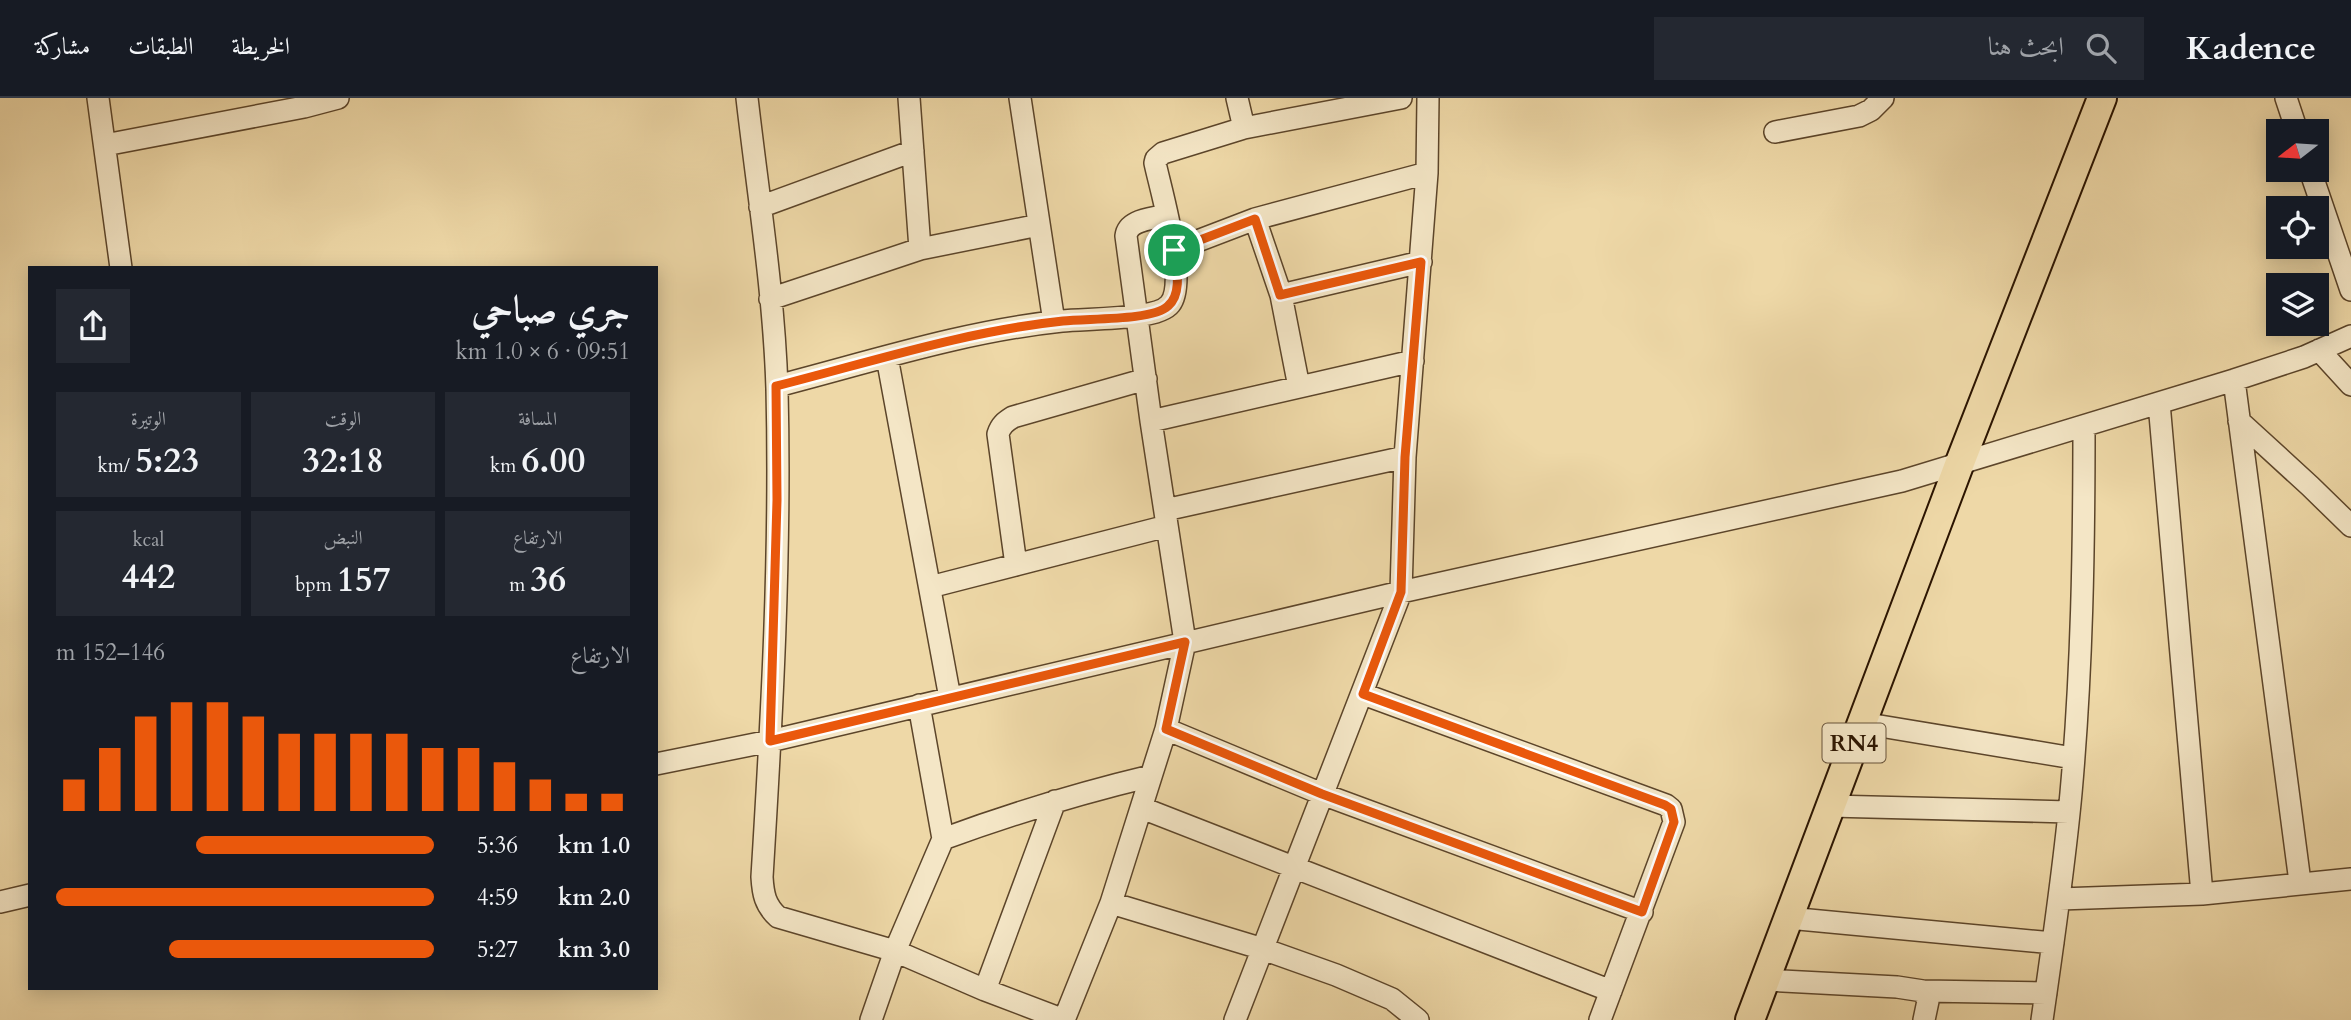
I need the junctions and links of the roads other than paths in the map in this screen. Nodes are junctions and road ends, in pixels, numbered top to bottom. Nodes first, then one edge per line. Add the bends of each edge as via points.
1 (98, 98) edge
2 (338, 98) edge
3 (747, 98) edge
4 (909, 98) edge
5 (1020, 98) edge
6 (1237, 98) edge
7 (1401, 98) edge
8 (1428, 98) edge
9 (1883, 98) edge
10 (2102, 98) edge
11 (2286, 98) edge
12 (304, 103) edge
13 (1325, 106) edge
14 (2293, 119) edge
15 (1244, 128) junction
16 (1775, 132) dead end
17 (105, 145) junction
18 (913, 152) junction
19 (1427, 173) junction
20 (2314, 182) edge
21 (760, 207) junction
22 (1167, 215) junction
23 (1255, 219) junction
24 (1039, 225) junction
25 (920, 249) junction
26 (1174, 250) junction
27 (1421, 262) junction
28 (121, 266) edge
29 (2351, 289) edge
30 (1280, 295) junction
31 (769, 299) junction
32 (1137, 317) junction
33 (1054, 322) junction
34 (2351, 336) edge
35 (2319, 350) junction
36 (887, 357) junction
37 (1413, 361) junction
38 (1146, 379) junction
39 (2234, 380) junction
40 (2351, 385) edge
41 (776, 386) junction
42 (1299, 387) junction
43 (2159, 403) junction
44 (1151, 421) junction
45 (2239, 421) junction
46 (2084, 427) junction
47 (1405, 457) junction
48 (1959, 465) junction
49 (1166, 518) junction
50 (2351, 526) edge
51 (1016, 565) junction
52 (930, 587) junction
53 (1401, 592) junction
54 (1185, 642) junction
55 (1363, 694) junction
56 (950, 698) junction
57 (919, 705) junction
58 (1862, 723) junction
59 (1166, 729) junction
60 (770, 741) junction
61 (2073, 758) junction
62 (658, 764) edge
63 (1151, 776) junction
64 (1322, 794) junction
65 (1055, 801) junction
66 (1830, 806) junction
67 (1142, 808) junction
68 (2069, 812) junction
69 (943, 839) junction
70 (1293, 868) junction
71 (2351, 879) edge
72 (2300, 882) junction
73 (2202, 894) junction
74 (28, 895) edge
75 (2060, 899) junction
76 (0, 902) edge
77 (1111, 903) junction
78 (1642, 912) junction
79 (1788, 918) junction
80 (2053, 943) junction
81 (1263, 949) junction
82 (895, 951) junction
83 (1765, 980) junction
84 (985, 990) junction
85 (1611, 991) junction
86 (1923, 991) junction
87 (2046, 993) junction
88 (871, 1020) edge
89 (1064, 1020) edge
90 (1235, 1020) edge
91 (1418, 1020) edge
92 (1600, 1020) edge
93 (1750, 1020) edge
94 (1924, 1020) edge
95 (2042, 1020) edge

1 - 17 street
2 - 12 street
3 - 21 street
4 - 18 street
5 - 24 street
6 - 15 street
7 - 13 street
8 - 19 street
9 - 16 street via 1859,116
10 - 48 main road, RN4
11 - 14 street
12 - 17 street
13 - 15 street
15 - 22 street via 1158,156 1155,163
17 - 28 street
18 - 21 street
18 - 25 street
19 - 23 street
19 - 27 street
20 - 29 street
21 - 31 street
22 - 26 street
22 - 32 street via 1133,224 1127,230
23 - 26 street
23 - 30 street
24 - 25 street
24 - 33 street
25 - 31 street
26 - 32 street via 1177,285 1170,305
27 - 30 street
27 - 37 street
30 - 42 street
31 - 41 street
32 - 33 street
32 - 38 street
33 - 36 street
34 - 35 street
35 - 39 street
35 - 40 street
36 - 41 street
36 - 52 street
37 - 42 street
37 - 47 street
38 - 44 street
38 - 51 street via 1004,422 998,434
39 - 43 street
39 - 45 street
41 - 60 street
42 - 44 street
43 - 46 street
43 - 73 street
44 - 49 street
45 - 50 street
45 - 72 street
46 - 48 street
46 - 61 street via 2084,573
47 - 49 street
47 - 53 street
48 - 53 street
48 - 58 main road, RN4
49 - 51 street
49 - 54 street
51 - 52 street
52 - 56 street
53 - 54 street
53 - 55 street
54 - 56 street
54 - 59 street
55 - 64 street
55 - 78 street via 1671,809 1674,822
56 - 57 street
57 - 60 street
57 - 69 street
58 - 61 street
58 - 66 main road, RN4
59 - 63 street
59 - 64 street
60 - 62 street
60 - 82 street via 762,877 768,908 778,917
61 - 68 street
63 - 65 street
63 - 67 street
64 - 70 street
64 - 78 street
65 - 69 street
65 - 84 street
66 - 68 street
66 - 79 main road, RN4
67 - 70 street
67 - 77 street
68 - 75 street
69 - 82 street
70 - 81 street
70 - 85 street
71 - 72 street
72 - 73 street
73 - 75 street
74 - 76 street
75 - 80 street
77 - 81 street
77 - 89 street
78 - 85 street
79 - 80 street
79 - 83 main road, RN4
80 - 87 street
81 - 90 street
81 - 91 street via 1392,999
82 - 84 street
82 - 88 street
83 - 86 street
83 - 93 main road, RN4
84 - 89 street
85 - 92 street
86 - 87 street
86 - 94 street via 1928,1001
87 - 95 street

